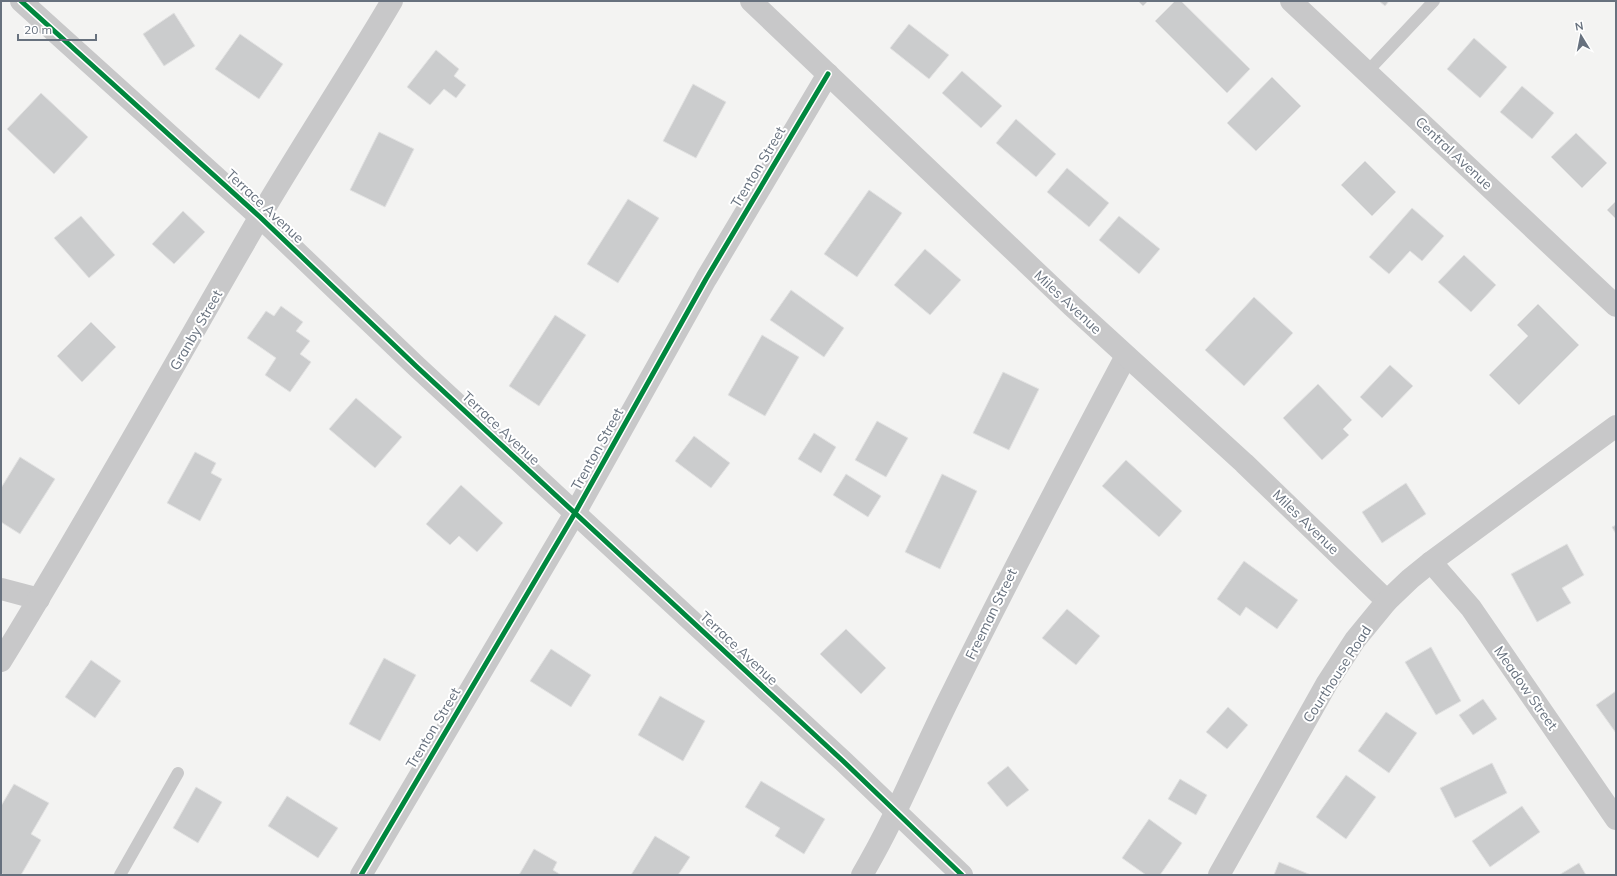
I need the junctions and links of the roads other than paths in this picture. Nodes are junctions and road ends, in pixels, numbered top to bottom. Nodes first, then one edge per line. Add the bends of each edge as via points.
1 (21, 1) edge
2 (392, 1) edge
3 (751, 1) edge
4 (1291, 1) edge
5 (1434, 1) edge
6 (1367, 72) junction
7 (828, 74) junction
8 (260, 217) junction
9 (1616, 306) edge
10 (1126, 356) junction
11 (1616, 426) edge
12 (575, 513) junction
13 (1431, 562) junction
14 (1, 589) edge
15 (39, 599) junction
16 (1387, 601) junction
17 (1, 661) edge
18 (178, 773) dead end
19 (896, 813) junction
20 (1616, 819) edge
21 (120, 875) edge
22 (360, 875) edge
23 (862, 875) edge
24 (962, 875) edge
25 (1219, 875) edge

1 - 8 street, Terrace Avenue
2 - 8 street, Granby Street
3 - 7 street, Miles Avenue
4 - 6 street, Central Avenue
5 - 6 lane
6 - 9 street, Central Avenue
7 - 10 street, Miles Avenue
7 - 12 street, Trenton Street via 706,279
8 - 12 street, Terrace Avenue
8 - 15 street, Granby Street via 178,363
10 - 16 street, Miles Avenue via 1250,469
10 - 19 street, Freeman Street via 1013,569 941,714
11 - 13 street, Courthouse Road
12 - 19 street, Terrace Avenue
12 - 22 street, Trenton Street
13 - 16 street, Courthouse Road
13 - 20 street, Meadow Street via 1471,608
14 - 15 street
15 - 17 street, Granby Street
16 - 25 street, Courthouse Road via 1355,640 1327,683
18 - 21 lane
19 - 23 street, Freeman Street
19 - 24 street, Terrace Avenue

